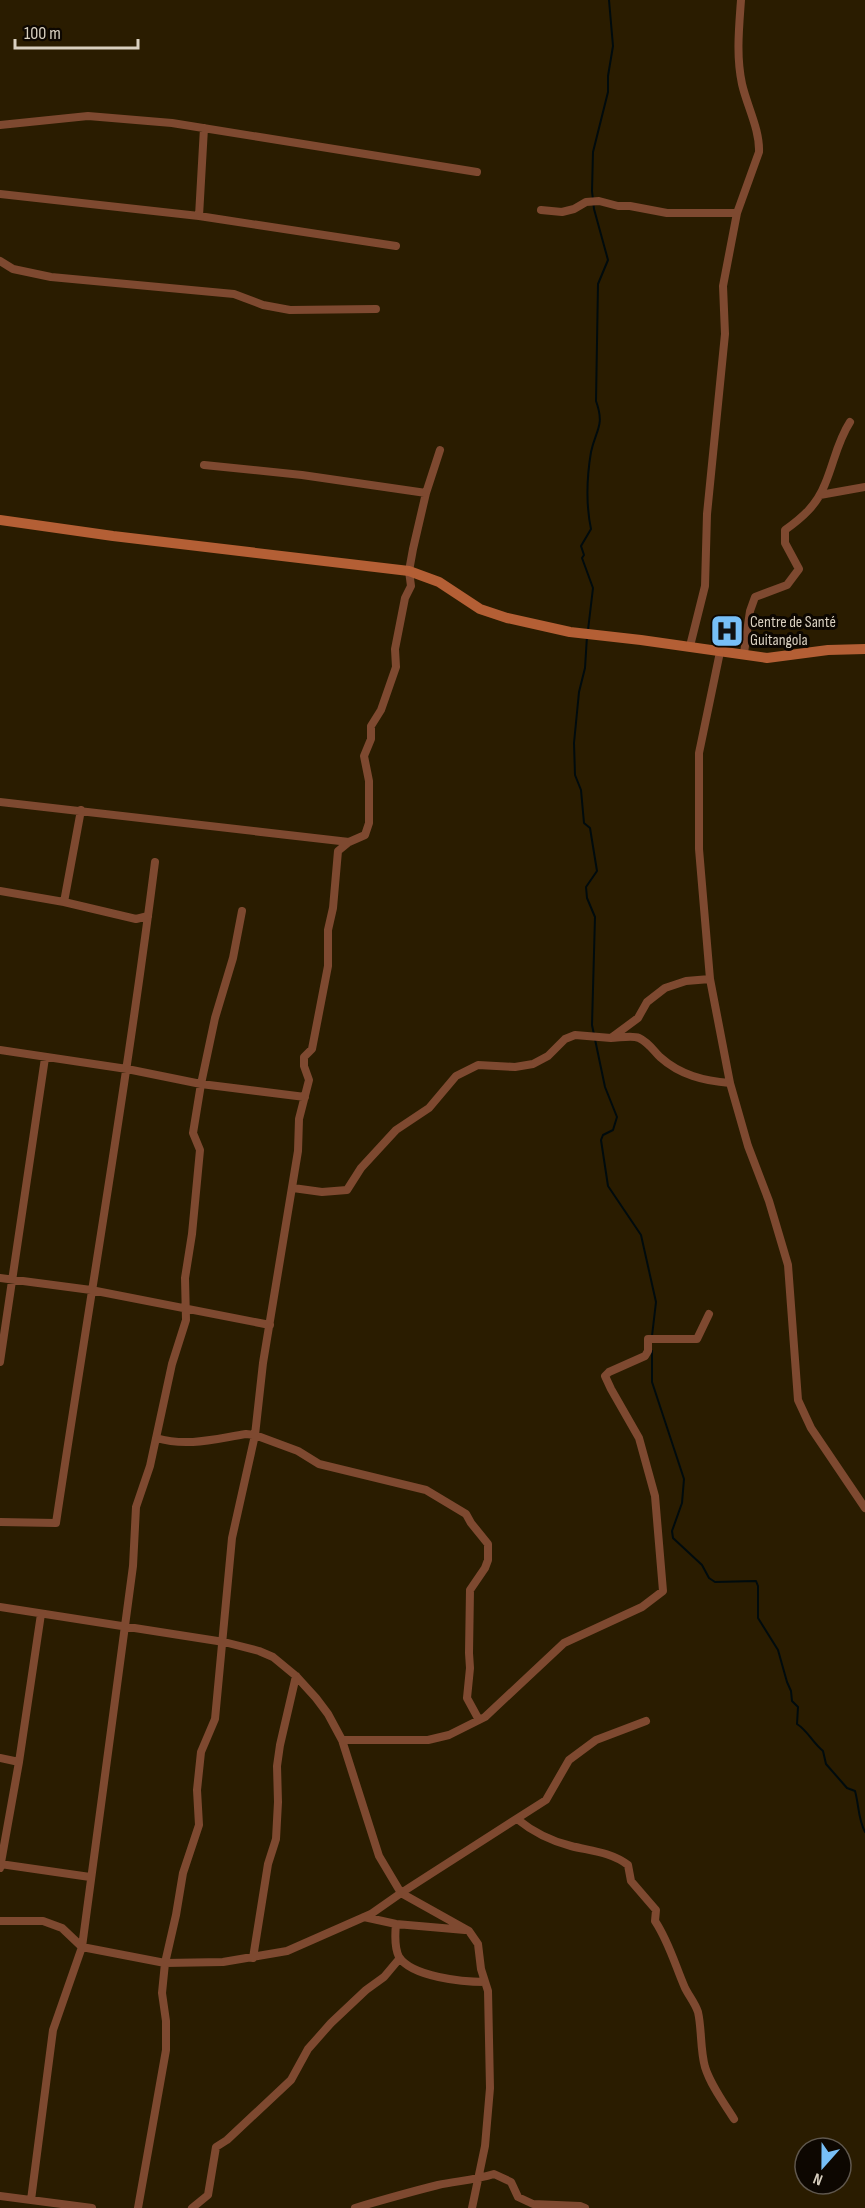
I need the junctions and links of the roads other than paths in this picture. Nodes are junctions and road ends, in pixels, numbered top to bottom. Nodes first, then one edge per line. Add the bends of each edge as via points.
1 (741, 0) edge
2 (0, 125) edge
3 (204, 128) junction
4 (477, 172) dead end
5 (0, 194) edge
6 (541, 210) dead end
7 (738, 213) junction
8 (199, 216) junction
9 (396, 246) dead end
10 (0, 261) edge
11 (376, 309) dead end
12 (850, 422) dead end
13 (440, 450) dead end
14 (204, 465) dead end
15 (865, 487) edge
16 (426, 493) junction
17 (820, 495) junction
18 (0, 520) edge
19 (409, 572) junction
20 (690, 646) junction
21 (865, 649) edge
22 (720, 652) junction
23 (744, 653) junction
24 (0, 802) edge
25 (81, 810) junction
26 (350, 842) junction
27 (155, 862) dead end
28 (0, 891) edge
29 (64, 902) junction
30 (242, 912) dead end
31 (148, 916) junction
32 (710, 979) junction
33 (611, 1038) junction
34 (0, 1050) edge
35 (45, 1058) junction
36 (127, 1069) junction
37 (730, 1083) junction
38 (201, 1084) junction
39 (305, 1097) junction
40 (292, 1188) junction
41 (0, 1278) edge
42 (11, 1280) junction
43 (91, 1290) junction
44 (185, 1308) junction
45 (709, 1314) dead end
46 (270, 1325) junction
47 (0, 1362) edge
48 (255, 1436) junction
49 (156, 1438) junction
50 (865, 1508) edge
51 (0, 1522) edge
52 (0, 1607) edge
53 (41, 1614) junction
54 (124, 1627) junction
55 (224, 1642) junction
56 (296, 1676) junction
57 (479, 1720) junction
58 (646, 1721) dead end
59 (342, 1740) junction
60 (0, 1758) edge
61 (20, 1762) junction
62 (517, 1819) junction
63 (0, 1866) edge
64 (90, 1877) junction
65 (401, 1893) junction
66 (364, 1917) junction
67 (0, 1921) edge
68 (396, 1924) junction
69 (469, 1931) junction
70 (82, 1947) junction
71 (253, 1958) junction
72 (400, 1958) junction
73 (165, 1963) junction
74 (485, 1982) junction
75 (734, 2119) dead end
76 (479, 2179) junction
77 (0, 2196) edge
78 (31, 2200) junction
79 (92, 2208) edge
80 (138, 2208) edge
81 (192, 2208) edge
82 (355, 2208) edge
83 (472, 2208) edge
84 (585, 2208) edge

1 - 7 street via 739,62 759,152
2 - 3 street via 88,116
3 - 4 street
3 - 8 street
5 - 8 street
6 - 7 street via 562,212 599,201 667,213
7 - 20 street via 723,286 725,334 707,514 705,586
8 - 9 street
10 - 11 street via 13,269 51,277 234,294 290,310
12 - 17 street via 841,436
13 - 16 street
14 - 16 street
15 - 17 street
16 - 19 street
17 - 23 street via 806,514 785,530 785,543 799,568 787,585 755,597
18 - 19 street
19 - 20 street via 440,582 480,609 507,618 601,637
19 - 26 street via 411,586 395,649 396,667 371,726 364,756 369,781 369,824 365,835
20 - 22 street
21 - 23 street via 767,658
22 - 23 street
22 - 32 street via 699,753 699,849
24 - 25 street
25 - 26 street
25 - 29 street
26 - 39 street via 338,852 328,930 328,966 312,1049 304,1057 309,1080
27 - 31 street
28 - 29 street
29 - 31 street via 136,919
30 - 38 street
31 - 36 street
32 - 33 street via 665,988 648,1002 638,1018
32 - 37 street
33 - 37 street via 638,1038 682,1072 704,1081
33 - 40 street via 575,1035 533,1064 478,1065 456,1076 429,1108 396,1130 361,1168 347,1190
34 - 35 street
35 - 36 street
35 - 42 street
36 - 38 street
36 - 43 street
37 - 50 street via 788,1265 798,1400 811,1428
38 - 39 street
38 - 44 street via 193,1133 200,1150
39 - 40 street
40 - 46 street
41 - 42 street
42 - 43 street
42 - 47 street
43 - 44 street
43 - 51 street via 56,1523
44 - 46 street
44 - 49 street via 186,1320
45 - 57 street via 697,1339 651,1340 645,1356 605,1376 639,1438 656,1496 663,1591 642,1607 564,1643
46 - 48 street
48 - 49 street via 191,1443
48 - 55 street via 232,1538
48 - 57 street via 298,1451 319,1464 426,1490 466,1514 488,1544 485,1568 470,1590 467,1698
49 - 54 street via 136,1507
52 - 53 street
53 - 54 street
53 - 61 street
54 - 55 street
54 - 64 street
55 - 56 street via 273,1657
55 - 73 street via 215,1719 201,1752 199,1825 183,1873
56 - 59 street via 328,1714
56 - 71 street via 280,1745 276,1839 268,1864
57 - 59 street via 449,1735 428,1740
58 - 62 street via 596,1740 569,1761 546,1800
59 - 65 street via 379,1856
60 - 61 street
61 - 63 street
62 - 65 street
62 - 75 street via 543,1836 617,1856 628,1865 631,1881 656,1910 655,1921 697,2009 701,2050 708,2073
63 - 64 street
64 - 70 street
65 - 66 street
65 - 69 street
66 - 68 street
66 - 71 street via 287,1951
67 - 70 street via 43,1921 62,1928
68 - 69 street
68 - 72 street
69 - 74 street via 478,1944
70 - 73 street
70 - 78 street via 53,2030
71 - 73 street
72 - 74 street via 428,1974
72 - 81 street via 331,2023 308,2049 291,2080 216,2147 208,2195
73 - 80 street via 162,1993 166,2050
74 - 76 street via 490,2088
76 - 82 street via 438,2185
76 - 83 street
76 - 84 street via 494,2174 511,2182 518,2197 533,2204
77 - 78 street
78 - 79 street

